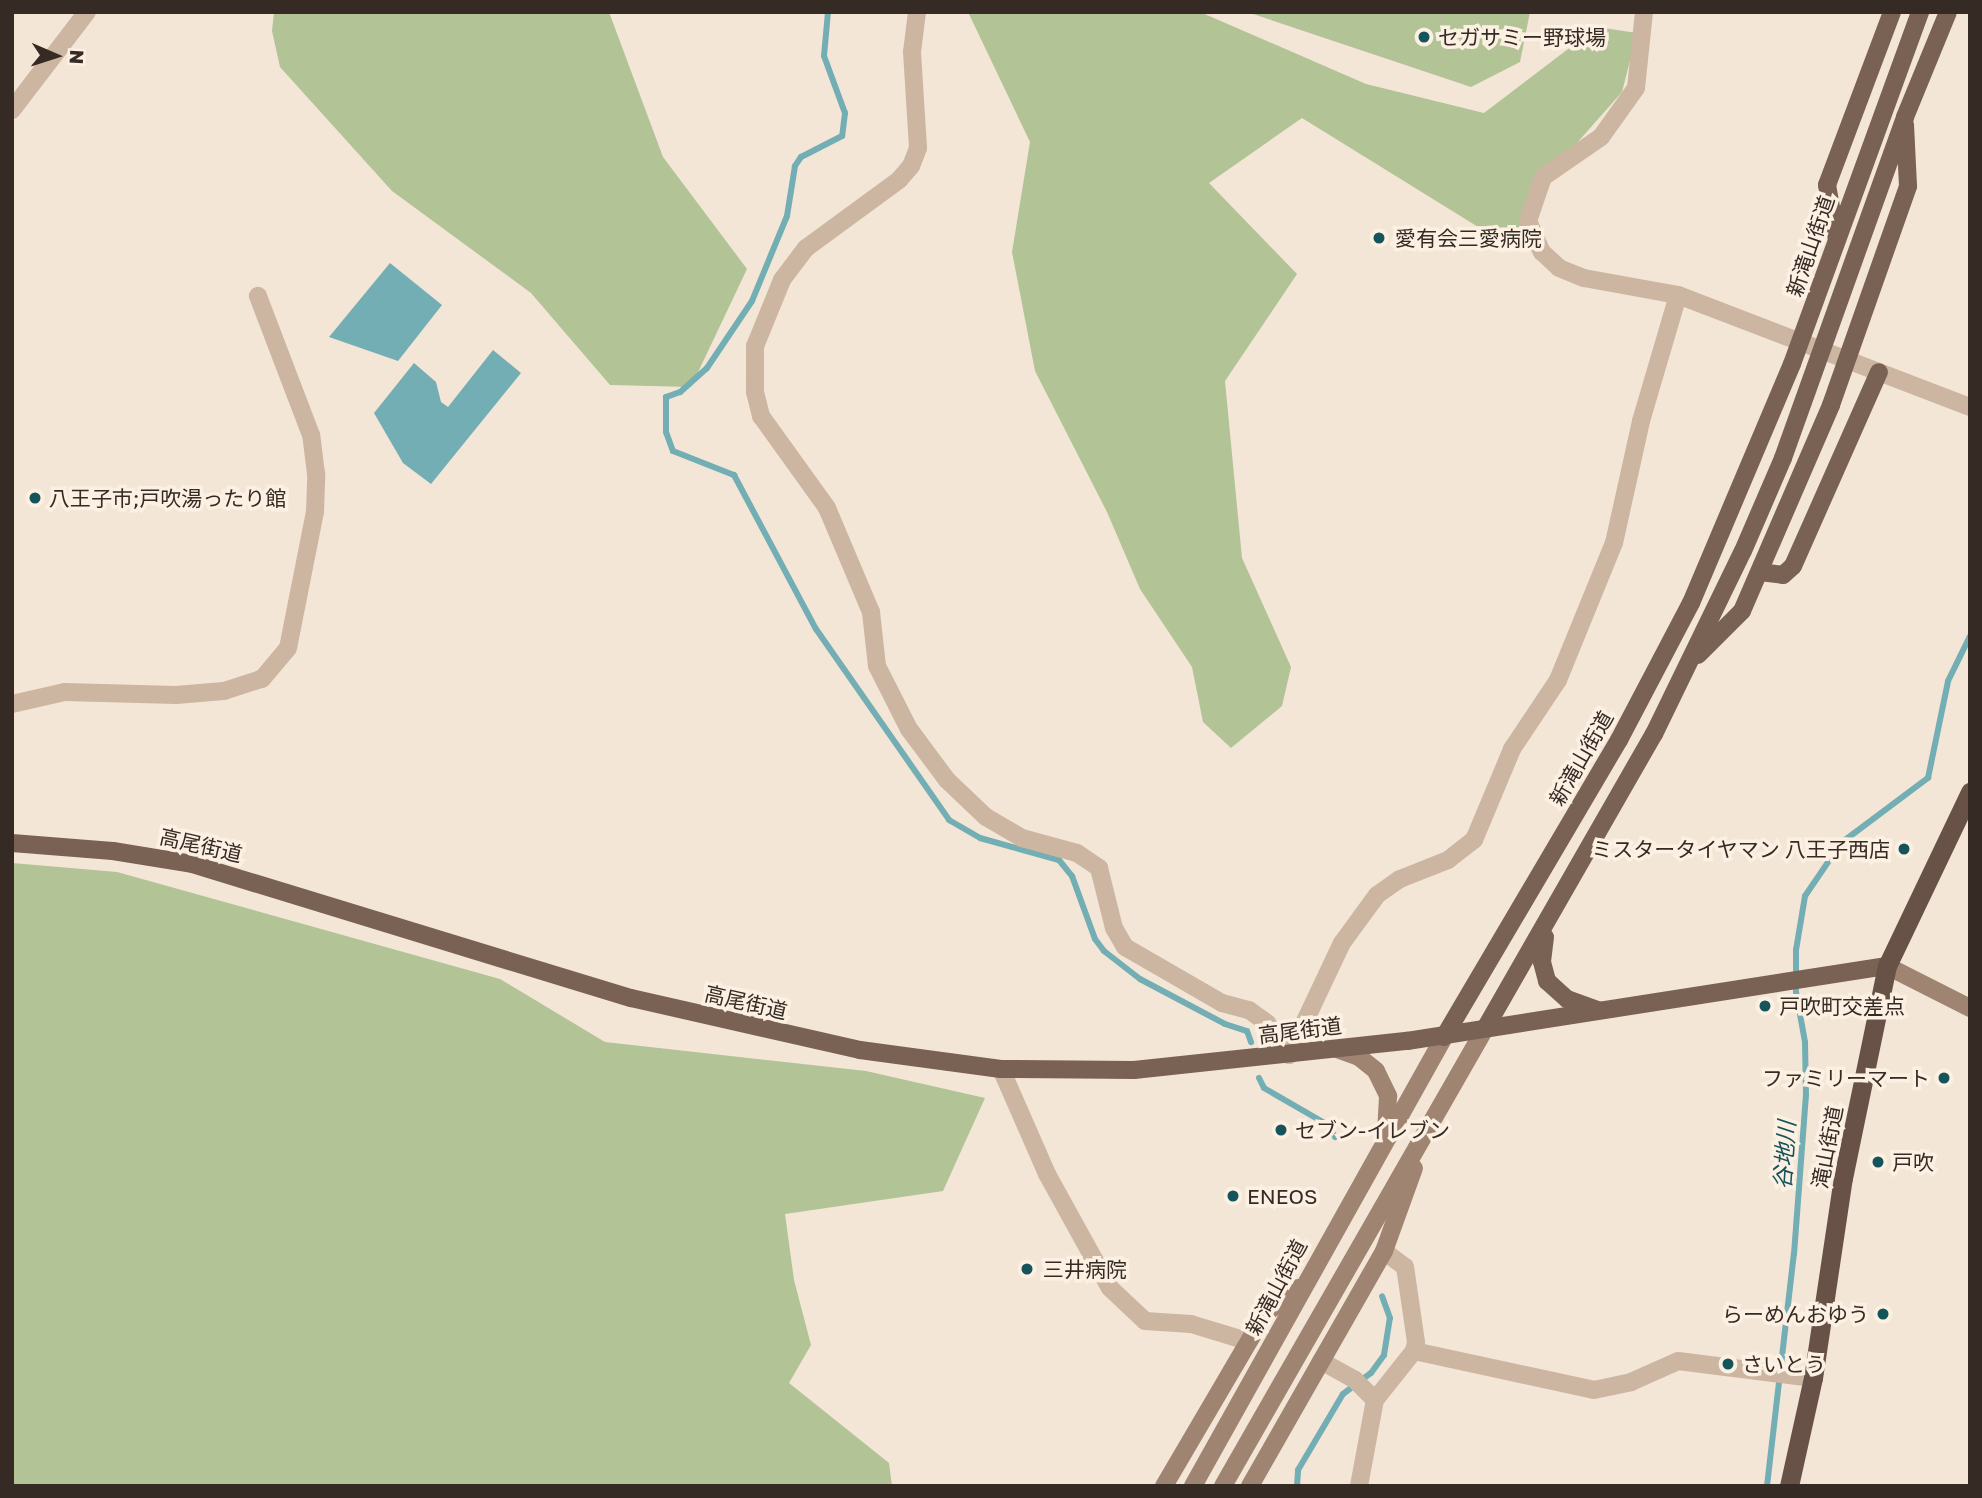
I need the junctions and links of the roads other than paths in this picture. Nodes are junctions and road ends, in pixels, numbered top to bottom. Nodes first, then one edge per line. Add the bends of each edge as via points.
1 (87, 12) edge
2 (917, 12) edge
3 (1644, 12) edge
4 (1892, 12) edge
5 (1920, 12) edge
6 (1948, 12) edge
7 (12, 110) edge
8 (1905, 117) junction
9 (1837, 240) junction
10 (1678, 295) junction
11 (258, 296) dead end
12 (1873, 370) junction
13 (1970, 407) edge
14 (1760, 572) junction
15 (1692, 660) junction
16 (12, 704) edge
17 (1970, 792) edge
18 (12, 843) edge
19 (1546, 930) junction
20 (1887, 966) junction
21 (1970, 1008) edge
22 (1607, 1011) junction
23 (1486, 1027) junction
24 (1444, 1037) junction
25 (1337, 1049) junction
26 (1289, 1055) junction
27 (1000, 1069) junction
28 (1433, 1115) junction
29 (1380, 1146) junction
30 (1384, 1251) junction
31 (1302, 1285) junction
32 (1247, 1341) junction
33 (1414, 1351) junction
34 (1321, 1361) junction
35 (1806, 1377) junction
36 (1371, 1397) junction
37 (1164, 1486) edge
38 (1193, 1486) edge
39 (1223, 1486) edge
40 (1250, 1486) edge
41 (1359, 1486) edge
42 (1789, 1486) edge

1 - 7 street
2 - 26 street via 912,52 915,157 900,180 806,248 782,280 755,346 755,392 761,416 827,508 871,612 877,666 909,729 947,780 986,817 1022,838 1077,853 1099,868 1114,928 1125,947 1222,1003 1249,1010 1267,1023
3 - 10 street via 1636,88 1601,137 1543,177 1528,221 1532,238 1559,268 1584,278
4 - 9 main road via 1832,167 1828,199
5 - 9 main road, 新滝山街道
6 - 8 main road
8 - 14 main road via 1910,174 1903,199 1831,405
8 - 15 main road via 1783,458
9 - 24 main road, 新滝山街道 via 1757,451 1691,603 1619,740
10 - 12 street
10 - 26 street via 1641,421 1614,543 1558,680 1512,749 1474,840 1448,860 1400,879 1377,895 1342,943
11 - 16 street via 311,435 316,474 315,512 288,648 262,678 224,691 176,695 65,692
12 - 13 street
12 - 14 main road via 1793,566 1783,575
14 - 15 main road via 1735,621
15 - 19 main road
17 - 20 highway, 滝山街道
18 - 27 main road, 高尾街道 via 113,851 191,864 631,998 860,1050
19 - 22 main road via 1542,962 1547,981 1567,999
19 - 23 main road
20 - 21 main road
20 - 22 main road, 高尾街道
20 - 35 highway, 滝山街道
22 - 23 main road, 高尾街道
23 - 24 main road, 高尾街道
23 - 28 main road
24 - 25 main road, 高尾街道
24 - 29 main road, 新滝山街道
25 - 26 main road, 高尾街道
25 - 29 main road via 1359,1057 1376,1071 1385,1087 1388,1123
26 - 27 main road, 高尾街道 via 1133,1070
27 - 32 street via 1046,1174 1110,1288 1145,1321 1191,1324
28 - 30 main road
28 - 39 main road
29 - 31 main road, 新滝山街道
30 - 33 street via 1405,1267
30 - 34 main road
31 - 32 main road via 1265,1314
31 - 38 main road, 新滝山街道
32 - 37 main road
33 - 35 street via 1594,1390 1631,1382 1678,1361
33 - 36 street
34 - 36 street via 1354,1380
34 - 40 main road
35 - 42 highway, 滝山街道
36 - 41 street

